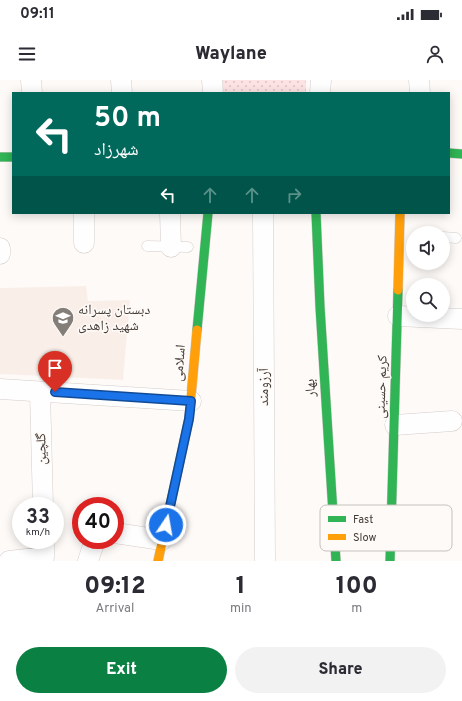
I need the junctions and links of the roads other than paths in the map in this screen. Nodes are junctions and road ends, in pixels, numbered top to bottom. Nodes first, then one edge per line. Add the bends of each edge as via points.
1 (31, 80) edge
2 (121, 80) edge
3 (212, 80) edge
4 (321, 80) edge
5 (419, 80) edge
6 (32, 92) edge
7 (122, 92) edge
8 (212, 92) edge
9 (320, 92) edge
10 (420, 92) edge
11 (450, 153) edge
12 (462, 154) edge
13 (0, 157) edge
14 (12, 157) edge
15 (84, 214) edge
16 (170, 214) edge
17 (208, 214) edge
18 (263, 214) edge
19 (316, 214) edge
20 (400, 214) edge
21 (450, 238) edge
22 (456, 238) dead end
23 (84, 243) dead end
24 (148, 246) dead end
25 (179, 247) joint
26 (0, 248) edge
27 (0, 254) edge
28 (398, 316) junction
29 (462, 319) edge
30 (0, 389) edge
31 (40, 392) junction
32 (191, 401) junction
33 (452, 421) dead end
34 (395, 425) junction
35 (43, 497) edge
36 (332, 505) edge
37 (392, 505) edge
38 (124, 534) edge
39 (162, 540) junction
40 (44, 549) edge
41 (92, 549) edge
42 (335, 551) edge
43 (390, 551) edge
44 (9, 561) edge
45 (88, 561) edge
46 (158, 561) edge
47 (265, 561) edge
48 (336, 561) edge
49 (390, 561) edge

1 - 6 street
2 - 7 street
3 - 8 street
4 - 9 street
5 - 10 street
11 - 12 street
13 - 14 street
15 - 23 street
16 - 25 street
17 - 32 street, اسلامی
18 - 47 street, آرزومند
19 - 36 street, بهار
20 - 28 street, کریم حسینی via 403,235
21 - 22 lane
24 - 25 lane
26 - 27 street
28 - 29 street
28 - 34 street, کریم حسینی
30 - 31 street
31 - 32 street
31 - 35 street, گلچین
32 - 39 street, اسلامی
33 - 34 street
34 - 37 street, کریم حسینی
38 - 39 street
39 - 46 street, اسلامی
40 - 44 street via 44,557
41 - 45 street
42 - 48 street, بهار
43 - 49 street, کریم حسینی

